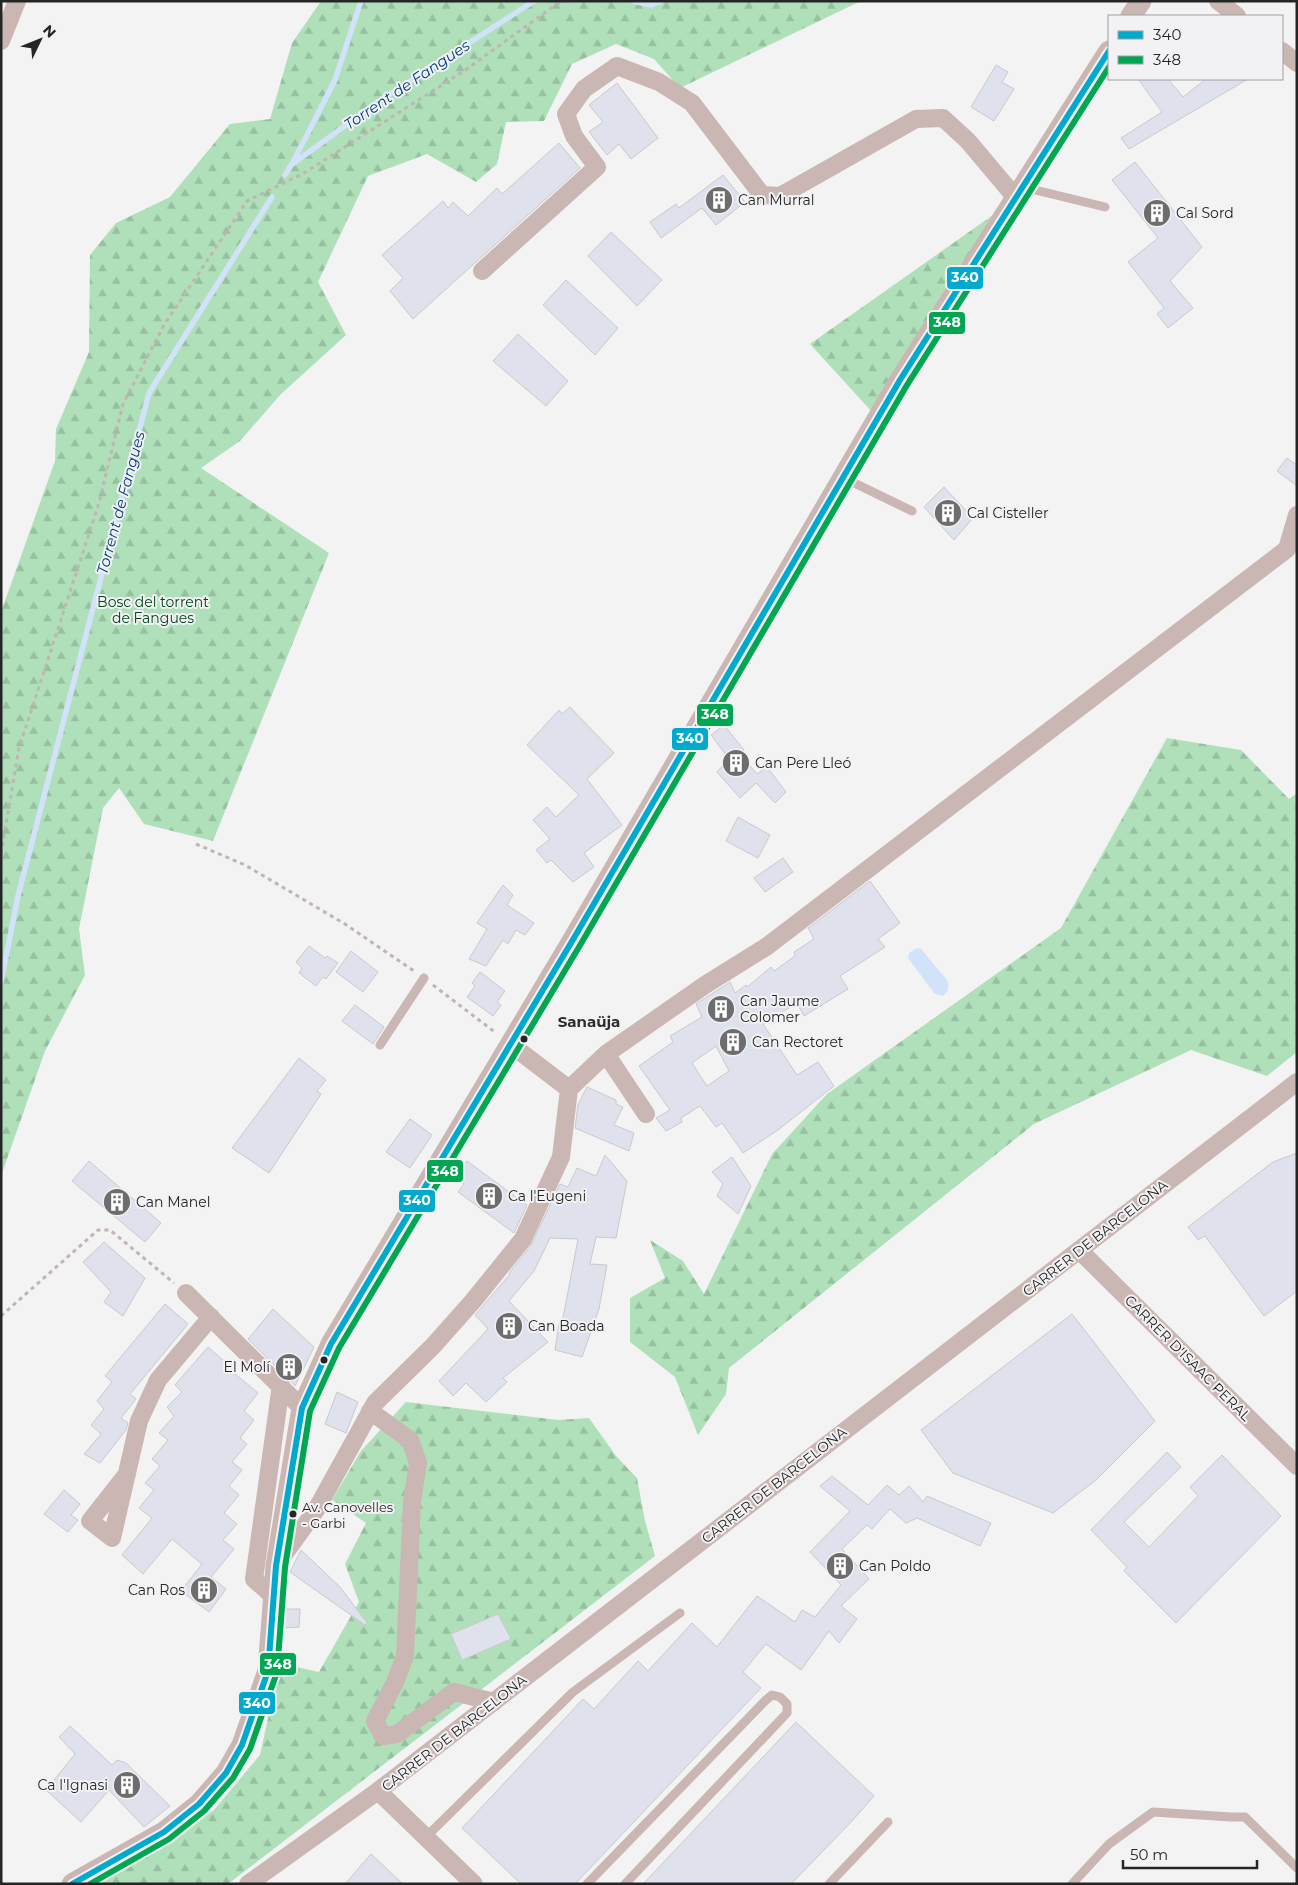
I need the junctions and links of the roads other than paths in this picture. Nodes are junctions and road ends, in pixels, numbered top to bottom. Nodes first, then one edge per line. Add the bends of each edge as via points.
1 (17, 1) edge
2 (1141, 1) edge
3 (1218, 1) edge
4 (1132, 15) edge
5 (1236, 15) edge
6 (1, 41) edge
7 (1283, 52) edge
8 (1108, 53) edge
9 (1297, 63) edge
10 (1020, 192) junction
11 (1105, 206) dead end
12 (482, 271) dead end
13 (844, 477) junction
14 (912, 511) dead end
15 (1297, 515) edge
16 (424, 978) road end
17 (510, 1044) junction
18 (380, 1045) dead end
19 (606, 1054) junction
20 (1297, 1082) edge
21 (570, 1089) junction
22 (646, 1114) dead end
23 (1079, 1250) junction
24 (186, 1293) road end
25 (211, 1318) junction
26 (281, 1385) junction
27 (302, 1408) junction
28 (370, 1411) junction
29 (1297, 1466) edge
30 (127, 1474) dead end
31 (276, 1566) junction
32 (274, 1597) junction
33 (680, 1613) dead end
34 (494, 1702) junction
35 (378, 1791) junction
36 (888, 1822) dead end
37 (426, 1838) junction
38 (1297, 1868) edge
39 (72, 1884) edge
40 (248, 1884) edge
41 (474, 1884) edge
42 (587, 1884) edge
43 (625, 1884) edge
44 (828, 1884) edge
45 (1072, 1884) edge

1 - 6 street
2 - 4 street
3 - 5 street
7 - 9 street
8 - 10 street
10 - 11 lane
10 - 12 street via 943,118 916,119 780,196 762,195 692,103 659,82 617,66 584,89 566,114 574,136 597,167
10 - 13 street via 900,380
13 - 14 lane
13 - 17 street
15 - 19 street via 1287,549 766,947
16 - 18 lane
17 - 21 street
17 - 27 street via 331,1344
19 - 21 street
19 - 22 street
20 - 23 street, CARRER DE BARCELONA
21 - 28 street via 561,1157 523,1239 468,1308
23 - 29 street, CARRER D'ISAAC PERAL
23 - 34 street, CARRER DE BARCELONA
24 - 25 street
25 - 26 street
25 - 30 street via 158,1380 139,1421
26 - 27 street
26 - 32 street via 254,1579
27 - 31 street
28 - 31 street via 316,1510
28 - 34 street via 410,1440 418,1463 412,1502 405,1656 375,1722 383,1736 397,1734 454,1692
31 - 32 street
32 - 39 street via 268,1671 242,1745 226,1773 198,1804 164,1832
33 - 37 lane via 574,1692
34 - 35 street, CARRER DE BARCELONA
35 - 37 street
35 - 40 street, CARRER DE BARCELONA
36 - 44 lane
37 - 41 street
38 - 45 lane via 1245,1816 1153,1812 1110,1844
42 - 43 lane via 766,1700 772,1695 780,1697 787,1704 787,1713

